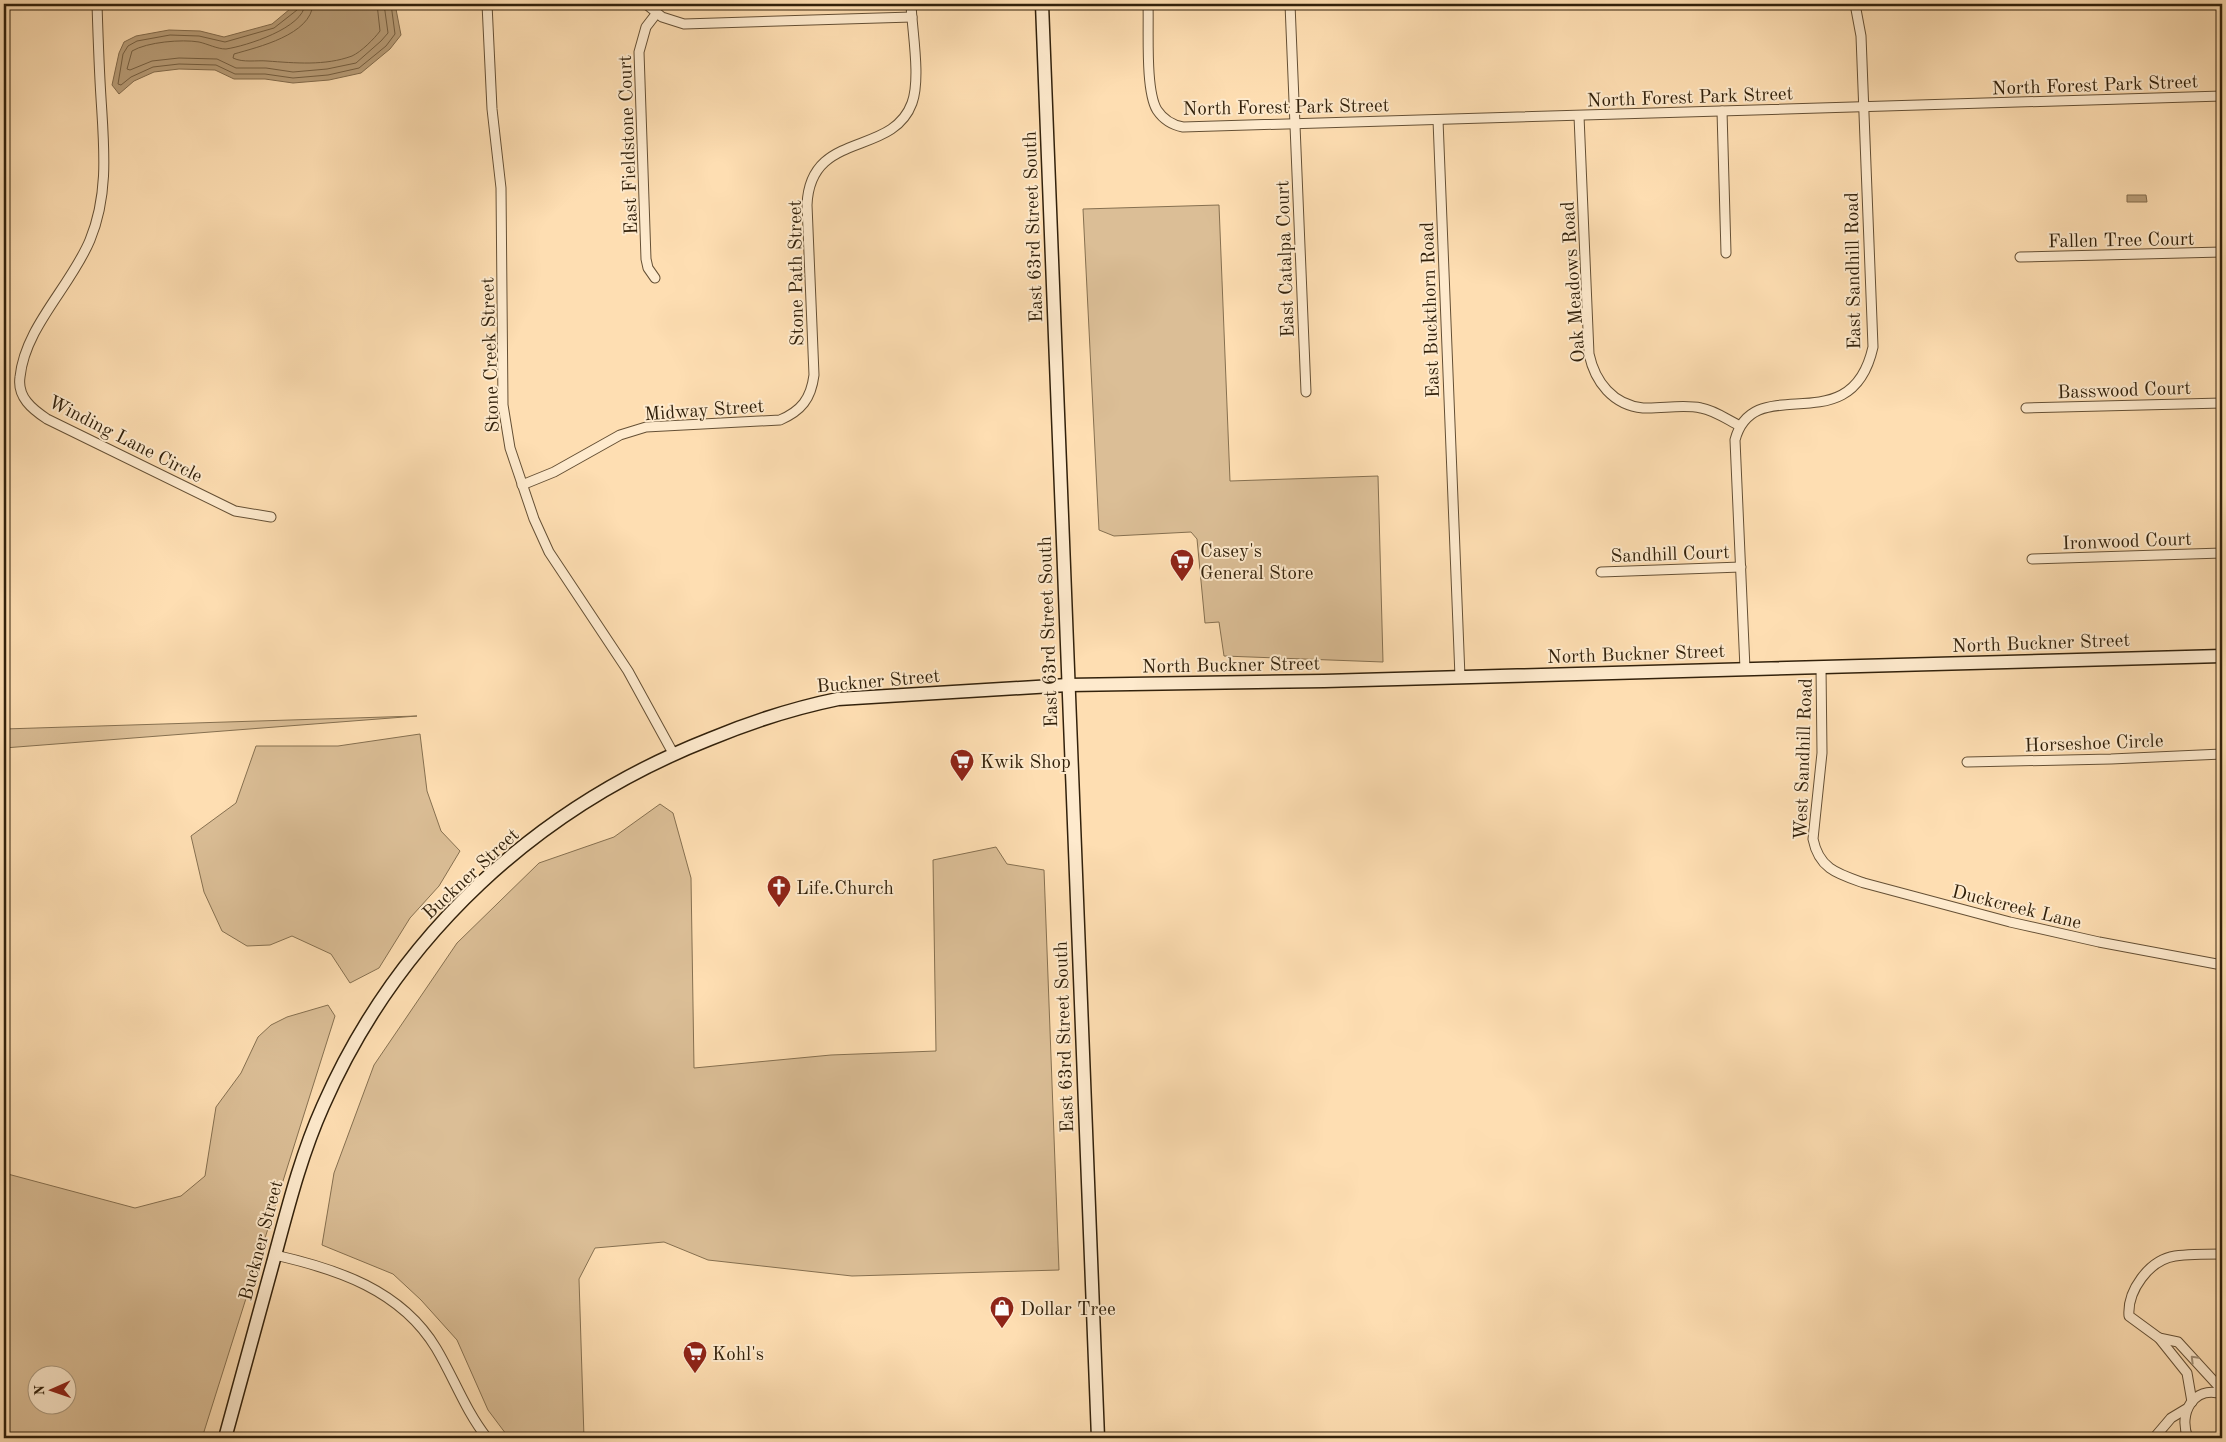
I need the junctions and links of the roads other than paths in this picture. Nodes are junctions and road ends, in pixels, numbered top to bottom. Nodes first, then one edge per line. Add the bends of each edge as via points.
1 (98, 4) edge
2 (487, 4) edge
3 (646, 4) edge
4 (911, 4) edge
5 (1042, 4) edge
6 (1148, 4) edge
7 (1290, 4) edge
8 (1855, 4) edge
9 (656, 14) junction
10 (912, 16) junction
11 (2222, 96) edge
12 (1864, 107) junction
13 (1722, 112) junction
14 (1579, 116) junction
15 (1438, 120) junction
16 (1295, 124) junction
17 (2222, 252) edge
18 (1726, 253) dead end
19 (2020, 257) dead end
20 (655, 278) dead end
21 (1306, 392) dead end
22 (806, 403) joint
23 (2222, 403) edge
24 (2026, 408) dead end
25 (1740, 426) junction
26 (522, 485) junction
27 (271, 517) dead end
28 (2222, 553) edge
29 (2032, 559) dead end
30 (1741, 567) junction
31 (1601, 572) dead end
32 (2222, 656) edge
33 (1821, 667) junction
34 (1746, 669) junction
35 (1460, 677) junction
36 (1068, 685) junction
37 (1050, 686) joint
38 (673, 753) junction
39 (2222, 754) edge
40 (1967, 762) dead end
41 (1816, 852) joint
42 (2222, 965) edge
43 (2222, 1254) edge
44 (275, 1255) junction
45 (2159, 1338) junction
46 (2222, 1390) edge
47 (2222, 1394) edge
48 (2189, 1406) junction
49 (225, 1438) edge
50 (487, 1438) edge
51 (1098, 1438) edge
52 (2154, 1438) edge
53 (2188, 1438) edge

1 - 27 street, Winding Lane Circle via 104,140 102,197 90,241 28,345 19,379 21,391 32,408 47,419 235,510
2 - 26 street, Stone Creek Street via 492,109 501,188 504,405 510,448
3 - 9 street
4 - 10 street, Stone Path Street
5 - 36 main road, East 63rd Street South
6 - 16 street, North Forest Park Street via 1151,92 1155,105 1169,122 1183,127
7 - 16 street, East Catalpa Court
8 - 12 street, East Sandhill Road via 1861,36
9 - 10 street via 684,24
9 - 20 street, East Fieldstone Court via 646,27 639,52 646,259
10 - 22 street, Stone Path Street via 916,82 911,105 891,130 838,151 816,174 810,189 807,205 814,376
11 - 12 street, North Forest Park Street
12 - 13 street, North Forest Park Street
12 - 25 street, East Sandhill Road via 1873,347 1869,362 1860,379 1840,396 1820,402 1757,409
13 - 14 street, North Forest Park Street
13 - 18 street
14 - 15 street, North Forest Park Street
14 - 25 street, Oak Meadows Road via 1590,354 1599,382 1615,398 1630,405 1702,408
15 - 16 street, North Forest Park Street
15 - 35 street, East Buckthorn Road
16 - 21 street, East Catalpa Court
17 - 19 street, Fallen Tree Court
22 - 26 street, Midway Street via 780,420 632,430 554,472
23 - 24 street, Basswood Court
25 - 30 street via 1735,440
26 - 38 street, Stone Creek Street via 549,552 628,671
28 - 29 street, Ironwood Court
30 - 31 street, Sandhill Court
30 - 34 street
32 - 33 main road, North Buckner Street
33 - 34 main road, North Buckner Street
33 - 41 street, West Sandhill Road via 1822,753 1813,834
34 - 35 main road, North Buckner Street
35 - 36 main road, North Buckner Street
36 - 37 main road, North Buckner Street
36 - 51 main road, East 63rd Street South
37 - 38 main road, Buckner Street via 838,700 806,705
38 - 44 main road, Buckner Street via 570,810 502,863 463,899 419,948 377,1004 325,1100 296,1180
39 - 40 street, Horseshoe Circle via 2111,760
41 - 42 street, Duckcreek Lane via 1829,868 1864,883 2027,926
43 - 45 street via 2174,1256 2158,1263 2136,1285 2128,1308 2129,1316
44 - 49 main road, Buckner Street
44 - 50 street via 357,1280 403,1308 436,1347 468,1410
46 -> 45 street via 2178,1342
45 - 48 street via 2187,1373
47 - 48 street via 2208,1393
48 - 52 street via 2171,1418
48 - 53 street via 2184,1419

